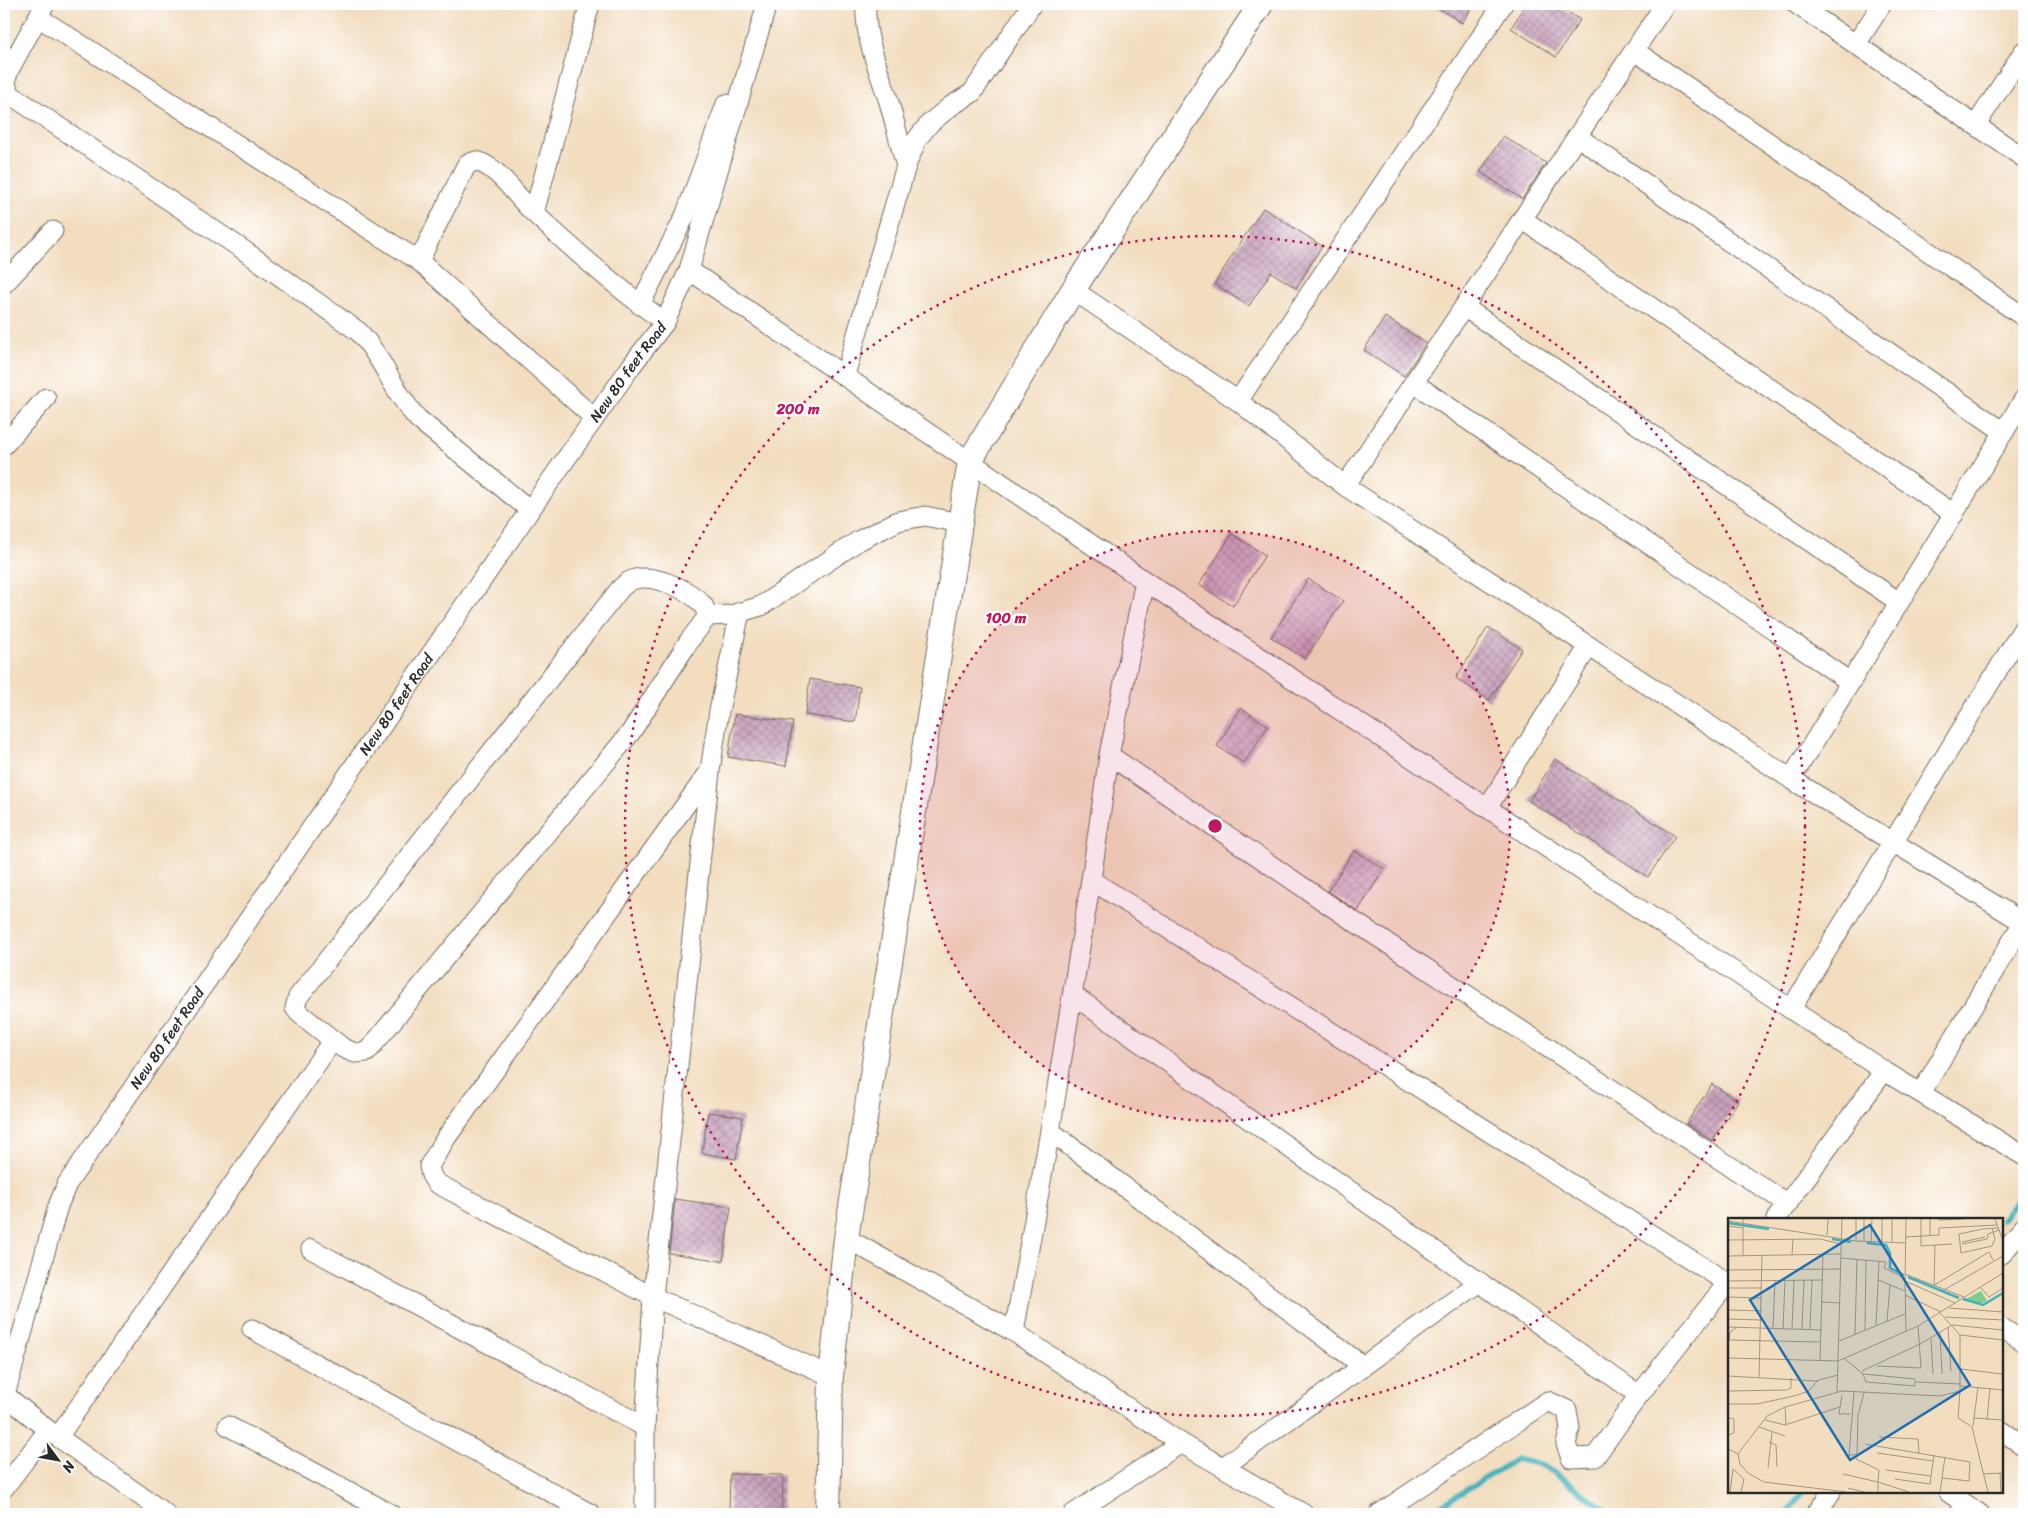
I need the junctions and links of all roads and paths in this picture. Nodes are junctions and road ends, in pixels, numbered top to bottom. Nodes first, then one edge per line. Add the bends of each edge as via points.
1 (590, 4) edge
2 (754, 4) edge
3 (767, 4) edge
4 (866, 4) edge
5 (1032, 4) edge
6 (1261, 4) edge
7 (1503, 4) edge
8 (1665, 4) edge
9 (1796, 4) edge
10 (1882, 4) edge
11 (41, 10) edge
12 (1856, 44) junction
13 (1635, 50) junction
14 (2024, 51) edge
15 (5, 78) edge
16 (1976, 125) junction
17 (1578, 137) junction
18 (2024, 158) edge
19 (906, 166) junction
20 (534, 213) junction
21 (1522, 220) junction
22 (53, 231) dead end
23 (419, 261) junction
24 (689, 270) junction
25 (4, 284) edge
26 (1073, 290) junction
27 (640, 305) junction
28 (1464, 307) junction
29 (2024, 317) edge
30 (665, 322) junction
31 (844, 375) junction
32 (1414, 383) junction
33 (46, 398) dead end
34 (2024, 399) edge
35 (1238, 401) junction
36 (594, 418) junction
37 (2004, 432) junction
38 (4, 445) edge
39 (970, 461) junction
40 (1345, 486) junction
41 (530, 510) junction
42 (1954, 514) junction
43 (960, 522) junction
44 (1145, 581) junction
45 (1899, 602) junction
46 (740, 612) junction
47 (708, 616) junction
48 (2024, 627) edge
49 (1589, 646) junction
50 (1850, 682) junction
51 (1109, 756) junction
52 (710, 771) junction
53 (1791, 779) junction
54 (1487, 808) junction
55 (1893, 841) junction
56 (1091, 880) junction
57 (2024, 922) edge
58 (1073, 995) junction
59 (1791, 1009) junction
60 (333, 1040) junction
61 (1884, 1072) junction
62 (1921, 1093) junction
63 (1050, 1131) junction
64 (2022, 1150) edge
65 (1788, 1204) junction
66 (1777, 1218) edge
67 (2024, 1227) edge
68 (846, 1238) junction
69 (311, 1249) dead end
70 (2003, 1253) edge
71 (1728, 1281) edge
72 (1480, 1282) junction
73 (1728, 1283) edge
74 (654, 1297) junction
75 (252, 1329) dead end
76 (2003, 1329) edge
77 (1014, 1332) junction
78 (2024, 1342) edge
79 (1363, 1366) junction
80 (831, 1376) junction
81 (5, 1394) edge
82 (1639, 1395) junction
83 (228, 1426) dead end
84 (645, 1427) junction
85 (2003, 1432) edge
86 (53, 1434) junction
87 (1181, 1443) junction
88 (2024, 1446) edge
89 (1223, 1467) junction
90 (4, 1488) edge
91 (1830, 1493) edge
92 (1949, 1493) edge
93 (166, 1514) edge
94 (391, 1514) edge
95 (591, 1514) edge
96 (645, 1514) edge
97 (828, 1514) edge
98 (1073, 1514) edge
99 (1304, 1514) edge
100 (1379, 1514) edge
101 (1816, 1514) edge
102 (1980, 1514) edge

1 - 20 street
2 - 27 street via 727,101 685,216
3 - 24 street, New 80 feet Road
4 - 19 street via 865,18 874,55
5 - 19 street via 972,93 944,111 917,139
6 - 26 street
7 - 35 street
8 - 13 street
9 - 12 street
10 - 12 street
11 - 15 street
11 - 23 street
12 - 16 street
13 - 17 street
13 - 29 street
14 - 16 street
15 - 41 street via 11,95 239,247 359,332 372,346 404,404 418,419
16 - 18 street
17 - 21 street
17 - 37 street
19 - 31 street
20 - 23 street via 490,167 476,161 467,164
20 - 27 street
21 - 28 street
21 - 42 street
22 - 25 street
23 - 36 street
24 - 30 street, New 80 feet Road
24 - 31 street
26 - 35 street
26 - 39 street
27 - 30 street
28 - 32 street
28 - 45 street
30 - 36 street, New 80 feet Road
31 - 39 street
32 - 40 street
32 - 50 street
33 - 38 street
34 - 37 street
35 - 40 street
36 - 41 street, New 80 feet Road
37 - 42 street
39 - 43 street
39 - 44 street
40 - 49 street
41 - 81 street, New 80 feet Road via 67,1184
42 - 45 street
43 - 46 street via 925,516 898,521 858,541 762,606
43 - 68 street
44 - 51 street
44 - 54 street
45 - 50 street
46 - 47 street
46 - 52 street
47 - 60 street via 632,732 367,1052 355,1054
47 - 60 street via 703,606 688,593 670,584 635,579 620,589 298,998 295,1008 298,1013
48 - 55 street
49 - 53 street
49 - 54 street
50 - 53 street
51 - 56 street
51 - 65 street via 1341,913
52 - 74 street
52 - 74 street via 429,1166 436,1183
53 - 55 street
54 - 59 street
55 - 57 street
55 - 59 street
56 - 58 street
56 - 71 street
57 - 62 street
58 - 63 street
58 - 72 street
59 - 61 street
60 - 86 street
61 - 62 street
61 - 65 street
62 - 64 street
63 - 77 street
63 - 79 street
65 - 66 street
67 - 70 street
68 - 77 street
68 - 80 street
69 - 84 street
72 - 79 street
72 - 82 street
73 - 82 street
74 - 80 street
74 - 84 street
75 - 95 street
76 - 78 street
77 - 87 street
79 - 89 street
80 - 97 street
81 - 86 street
82 - 100 street via 1595,1457 1571,1458 1566,1444 1570,1429 1568,1410 1548,1401
83 - 94 street
84 - 96 street
85 - 88 street
86 - 90 street
86 - 93 street
87 - 89 street
87 - 98 street
89 - 99 street
91 - 101 street
92 - 102 street

